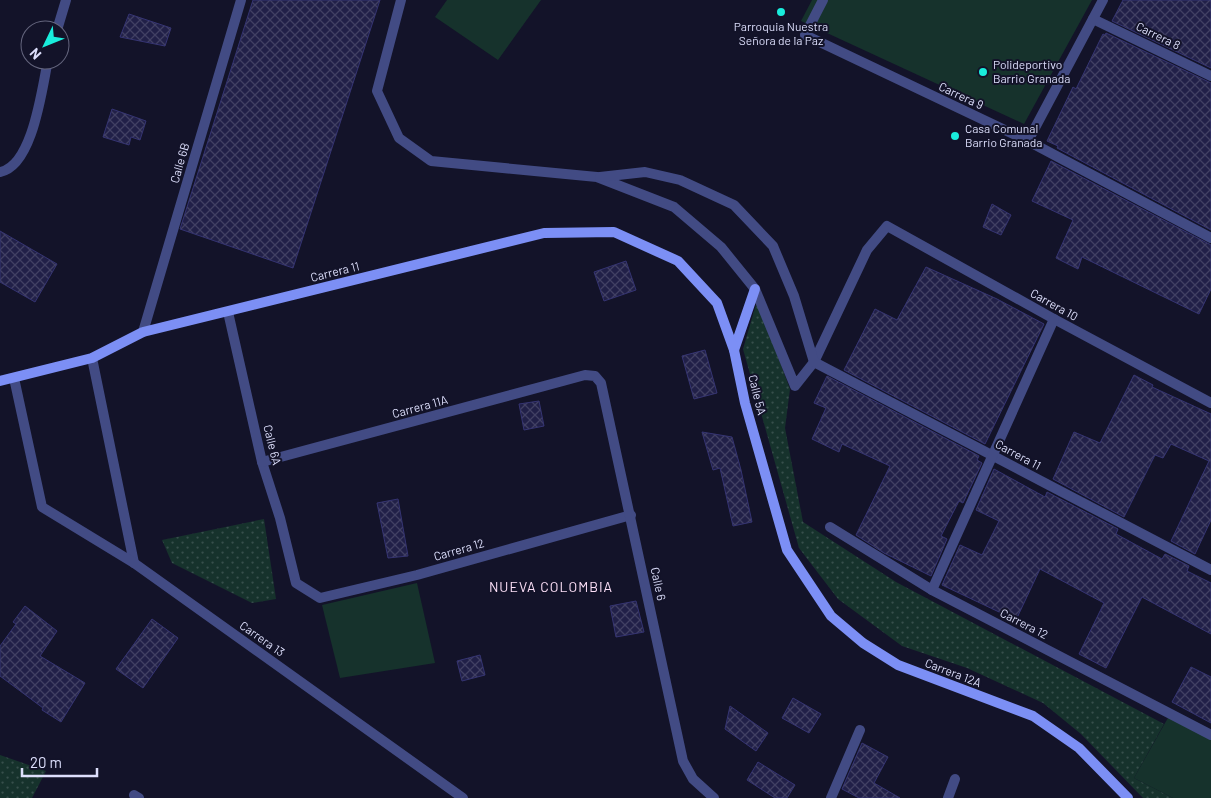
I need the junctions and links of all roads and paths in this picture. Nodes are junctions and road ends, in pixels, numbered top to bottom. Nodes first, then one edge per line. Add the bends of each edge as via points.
1 (66, 0) edge
2 (241, 0) edge
3 (401, 0) edge
4 (823, 0) edge
5 (1104, 0) edge
6 (1093, 19) junction
7 (59, 20) edge
8 (46, 70) edge
9 (1211, 76) edge
10 (1028, 141) junction
11 (0, 172) edge
12 (597, 177) junction
13 (1211, 238) edge
14 (678, 261) joint
15 (754, 289) junction
16 (228, 312) junction
17 (1054, 319) junction
18 (143, 332) junction
19 (734, 350) junction
20 (92, 358) junction
21 (814, 362) junction
22 (585, 376) joint
23 (14, 378) junction
24 (0, 381) edge
25 (1211, 403) edge
26 (993, 456) junction
27 (262, 462) junction
28 (630, 515) junction
29 (830, 527) dead end
30 (787, 550) joint
31 (134, 563) junction
32 (1211, 570) edge
33 (296, 583) joint
34 (932, 590) junction
35 (860, 730) dead end
36 (1211, 735) edge
37 (955, 780) dead end
38 (462, 798) edge
39 (714, 798) edge
40 (831, 798) edge
41 (948, 798) edge
42 (1128, 798) edge

1 - 7 street
2 - 18 street, Calle 6B
3 - 12 street via 377,91 399,138 431,161
4 - 10 street, Carrera 9 via 805,35
5 - 6 street
6 - 9 street, Carrera 8
6 - 10 street
8 - 11 street via 31,135 20,159 7,171
10 - 13 street, Carrera 9
12 - 15 street via 674,207 721,247
12 - 21 street via 645,172 680,180 734,205 772,246 794,296
14 - 16 street, Carrera 11 via 614,232 544,233
14 - 19 street, Calle 5A via 717,302
15 - 19 street
15 - 21 street via 795,386
16 - 18 street, Carrera 11
16 - 27 street, Calle 6A
17 - 21 street, Carrera 10 via 887,226 867,250
17 - 25 street, Carrera 10
17 - 26 street
18 - 20 street, Carrera 11
19 - 30 street, Calle 5A via 745,403
20 - 23 street, Carrera 11
20 - 31 street
21 - 26 street, Carrera 11
22 - 27 street, Carrera 11A
22 - 28 street, Calle 6 via 595,376 602,383
23 - 24 street, Carrera 11
23 - 31 street, Carrera 13 via 42,507
26 - 32 street, Carrera 11
26 - 34 street
27 - 33 street, Calle 6A
28 - 33 street, Carrera 12 via 417,575 320,598
28 - 39 street, Calle 6 via 683,761 693,779
29 - 34 street, Carrera 12
30 - 42 street, Carrera 12A via 831,616 863,643 898,665 1033,716 1079,748
31 - 38 street, Carrera 13
34 - 36 street, Carrera 12
35 - 40 street
37 - 41 street

